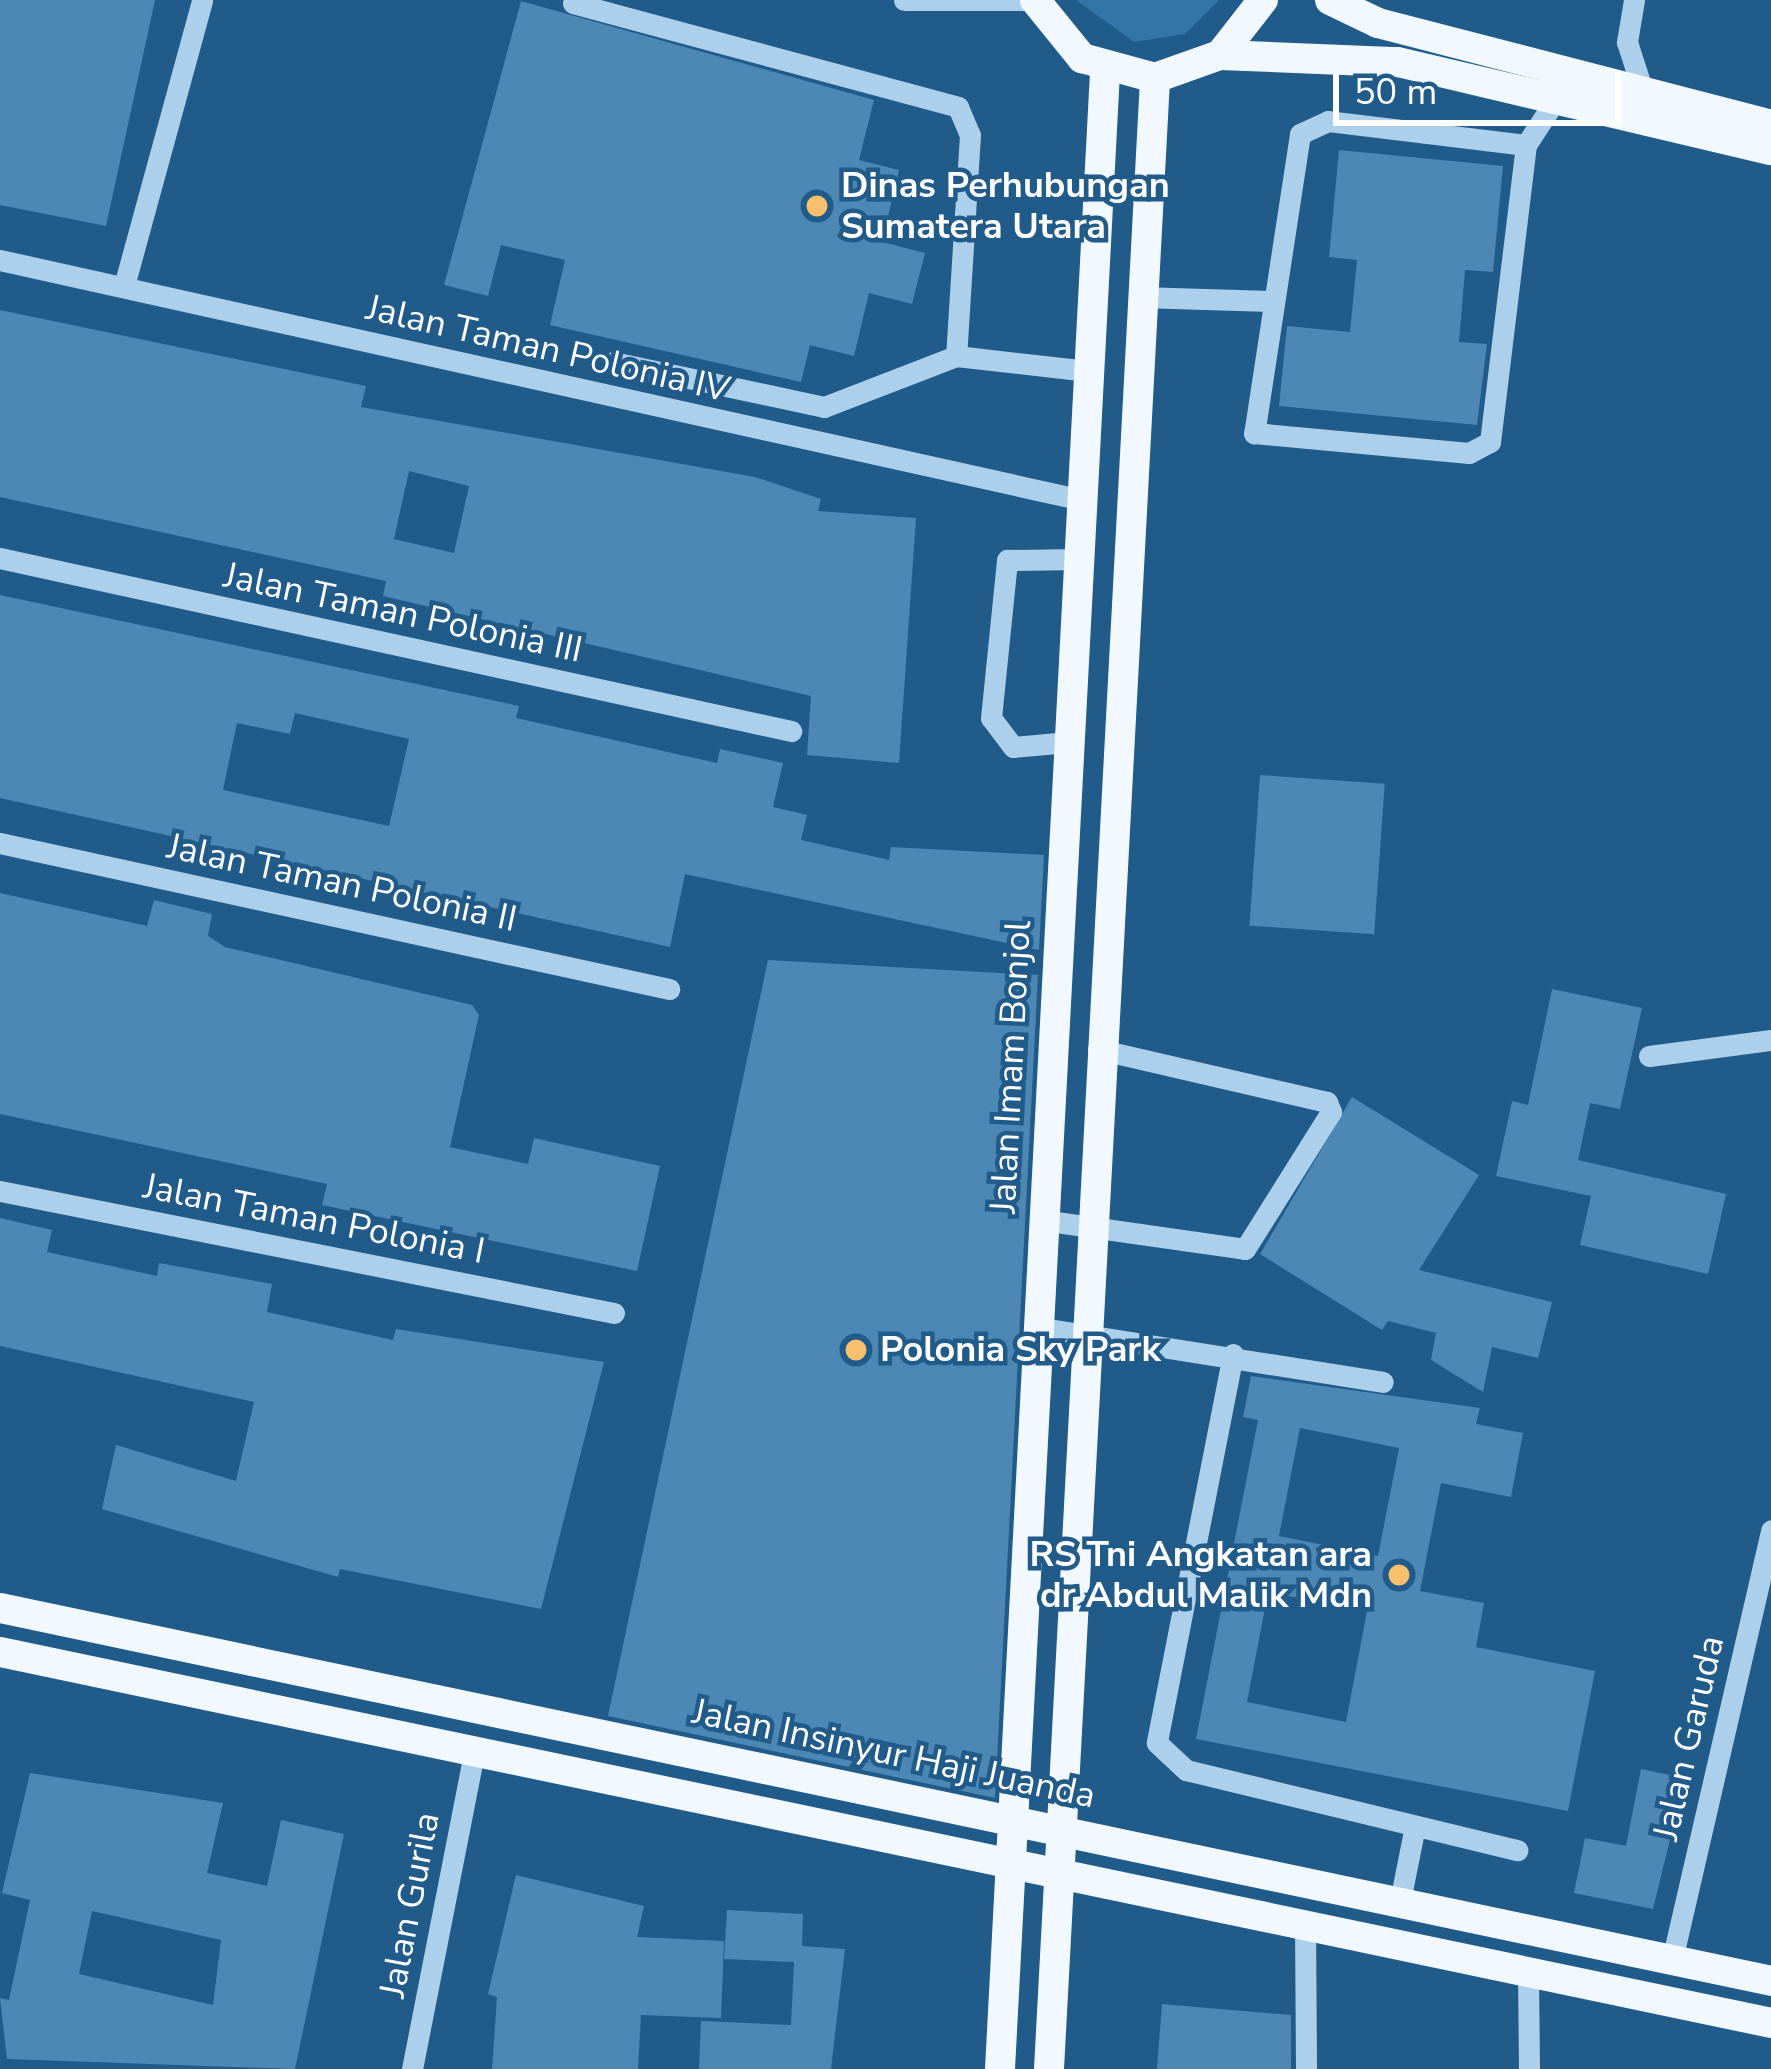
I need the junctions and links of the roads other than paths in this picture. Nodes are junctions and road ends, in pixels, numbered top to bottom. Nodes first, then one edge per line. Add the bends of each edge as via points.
1 (202, 0) edge
2 (904, 0) edge
3 (1034, 0) edge
4 (1263, 0) edge
5 (1634, 0) edge
6 (1334, 1) edge
7 (573, 3) edge
8 (1220, 55) junction
9 (1105, 69) junction
10 (1155, 78) junction
11 (1644, 95) junction
12 (1554, 102) junction
13 (1768, 130) edge
14 (1526, 145) junction
15 (0, 260) edge
16 (124, 286) junction
17 (1140, 297) junction
18 (1270, 301) junction
19 (956, 356) junction
20 (613, 362) dead end
21 (1088, 370) junction
22 (1083, 500) junction
23 (0, 558) edge
24 (1079, 559) junction
25 (1071, 692) junction
26 (1120, 696) junction
27 (791, 731) dead end
28 (1068, 742) junction
29 (0, 842) edge
30 (1057, 934) junction
31 (1105, 937) junction
32 (669, 988) dead end
33 (1771, 1040) edge
34 (1098, 1049) junction
35 (1649, 1056) dead end
36 (0, 1191) edge
37 (1042, 1220) junction
38 (1086, 1225) junction
39 (614, 1313) dead end
40 (1036, 1327) junction
41 (1081, 1329) junction
42 (1233, 1354) junction
43 (1383, 1382) dead end
44 (1771, 1530) edge
45 (0, 1608) edge
46 (0, 1652) edge
47 (473, 1753) junction
48 (1010, 1820) junction
49 (1415, 1826) junction
50 (1061, 1828) junction
51 (1517, 1850) dead end
52 (1008, 1858) junction
53 (1062, 1867) junction
54 (1400, 1901) junction
55 (1305, 1923) junction
56 (1672, 1960) junction
57 (1528, 1973) junction
58 (1771, 1982) edge
59 (1771, 2023) edge
60 (412, 2069) edge
61 (1000, 2069) edge
62 (1049, 2069) edge
63 (1306, 2069) edge
64 (1529, 2069) edge

1 - 16 street
2 - 3 street
3 - 9 main road via 1062,42
4 - 8 main road
5 - 11 street via 1627,42
6 - 11 main road
7 - 19 street via 958,106 970,134
8 - 10 main road
8 - 12 main road via 1398,62
9 - 10 main road
9 - 21 main road, Jalan Imam Bonjol
10 - 17 main road
11 - 13 main road
12 - 13 main road
12 - 14 street
14 - 18 street via 1312,127 1290,158
14 - 18 street via 1484,448 1254,433
15 - 16 street, Jalan Taman Polonia IV
16 - 22 street, Jalan Taman Polonia IV
17 - 18 street
17 - 26 main road
19 - 20 street via 824,407
19 - 21 street
21 - 22 main road, Jalan Imam Bonjol
22 - 24 main road, Jalan Imam Bonjol
23 - 27 street, Jalan Taman Polonia III
24 - 25 main road, Jalan Imam Bonjol
24 - 28 street via 1007,560 994,677 999,740
25 - 26 main road
25 - 28 main road, Jalan Imam Bonjol
26 - 31 main road
28 - 30 main road, Jalan Imam Bonjol
29 - 32 street, Jalan Taman Polonia II
30 - 31 main road
30 - 37 main road, Jalan Imam Bonjol
31 - 34 main road
33 - 35 street
34 - 38 main road
34 - 38 street via 1327,1102 1330,1112 1245,1249
36 - 39 street, Jalan Taman Polonia I
37 - 38 street
37 - 40 main road, Jalan Imam Bonjol
38 - 41 main road
40 - 41 street
40 - 48 main road, Jalan Imam Bonjol
41 - 42 street
41 - 50 main road
42 - 43 street
42 - 49 street via 1157,1743 1186,1770
44 - 56 street, Jalan Garuda
45 - 48 main road, Jalan Insinyur Haji Juanda
46 - 47 main road
47 - 52 main road
47 - 60 street, Jalan Gurila
48 - 50 main road, Jalan Insinyur Haji Juanda
48 - 52 main road, Jalan Imam Bonjol
49 - 51 street
49 - 54 street
50 - 53 main road
50 - 54 main road, Jalan Insinyur Haji Juanda
52 - 53 main road
52 - 61 main road, Jalan Imam Bonjol
53 - 55 main road
53 - 62 main road
54 - 56 main road, Jalan Insinyur Haji Juanda
55 - 57 main road
55 - 63 street
56 - 58 main road, Jalan Insinyur Haji Juanda
57 - 59 main road
57 - 64 street

